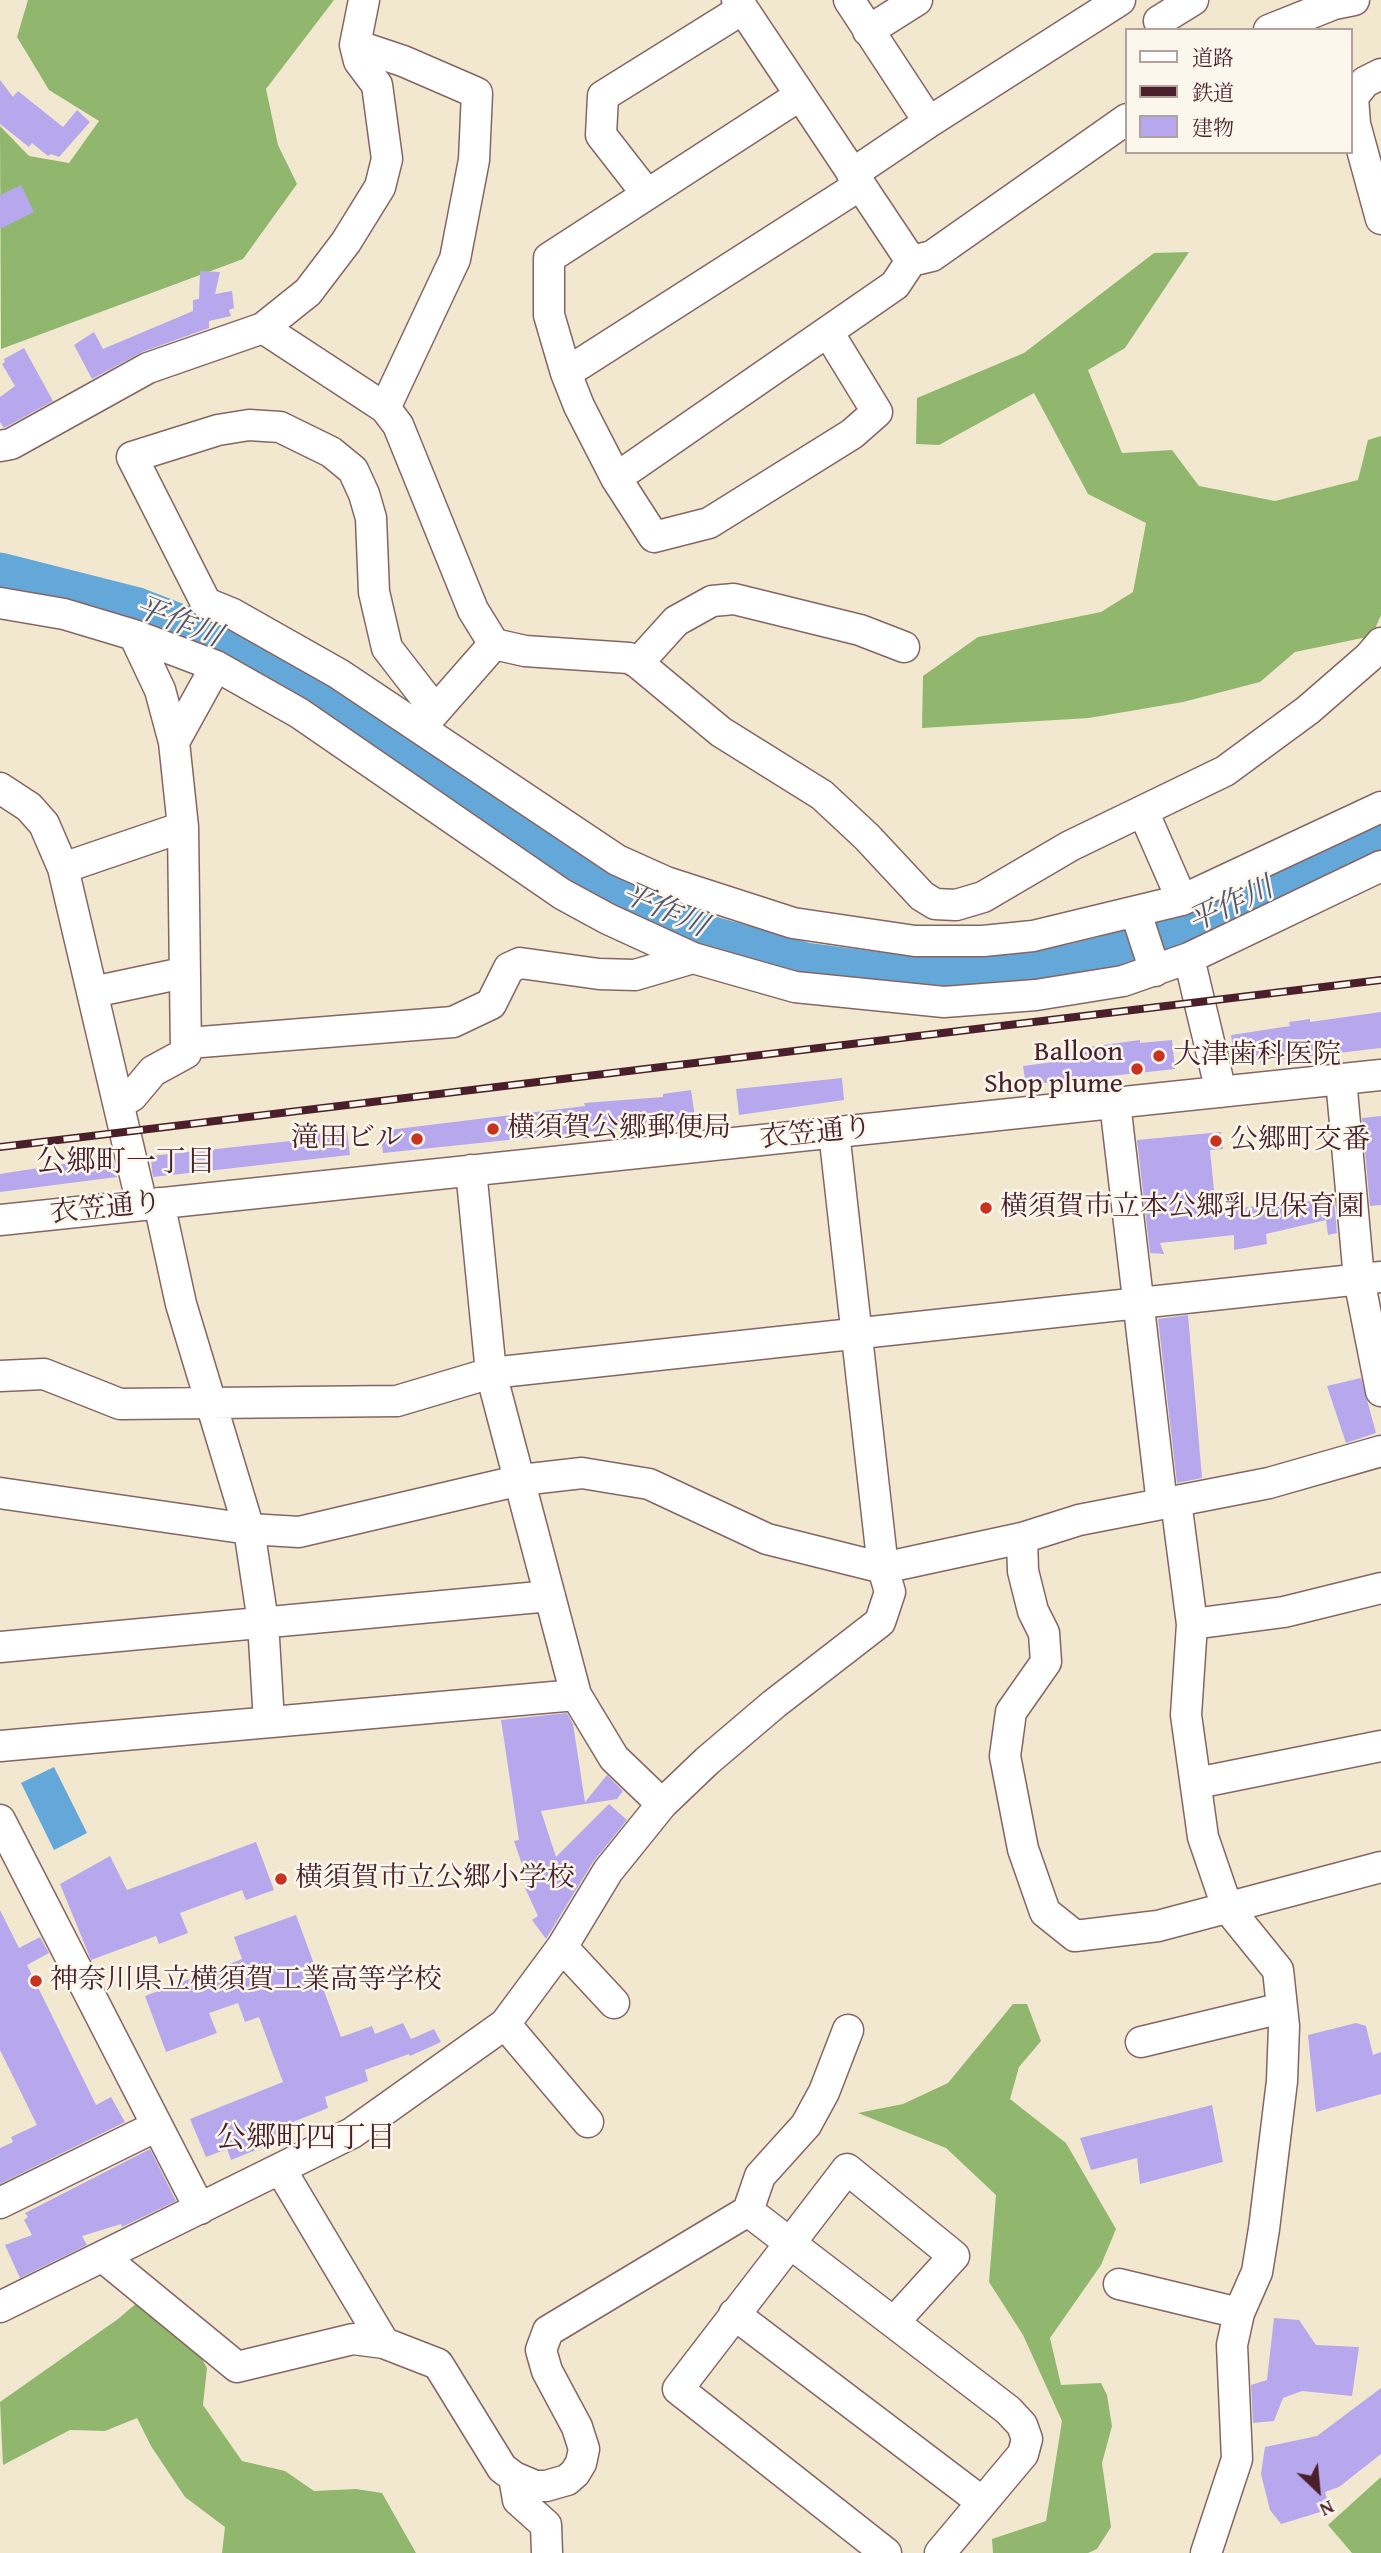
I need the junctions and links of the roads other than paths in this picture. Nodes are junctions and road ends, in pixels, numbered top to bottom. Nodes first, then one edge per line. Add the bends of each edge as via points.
1 (364, 0) edge
2 (849, 0) edge
3 (917, 0) edge
4 (1120, 0) edge
5 (1192, 0) edge
6 (1354, 0) edge
7 (739, 5) edge
8 (1156, 17) edge
9 (1274, 28) edge
10 (868, 31) junction
11 (355, 45) junction
12 (1381, 74) edge
13 (799, 96) junction
14 (1126, 120) edge
15 (929, 122) junction
16 (856, 180) junction
17 (647, 194) junction
18 (1381, 219) edge
19 (911, 261) junction
20 (263, 328) junction
21 (828, 332) junction
22 (566, 373) junction
23 (386, 408) junction
24 (0, 446) edge
25 (616, 478) junction
26 (0, 603) edge
27 (134, 635) junction
28 (494, 643) junction
29 (1381, 643) edge
30 (904, 646) dead end
31 (638, 663) junction
32 (216, 666) junction
33 (428, 718) junction
34 (174, 742) junction
35 (0, 788) edge
36 (1381, 807) edge
37 (1143, 811) junction
38 (183, 827) junction
39 (1381, 866) edge
40 (62, 868) junction
41 (1182, 900) junction
42 (1137, 915) junction
43 (693, 958) junction
44 (1189, 958) junction
45 (1154, 969) junction
46 (183, 973) junction
47 (93, 992) junction
48 (188, 1043) junction
49 (1381, 1075) edge
50 (1341, 1079) junction
51 (1221, 1092) junction
52 (1115, 1103) junction
53 (120, 1104) junction
54 (834, 1132) junction
55 (471, 1170) junction
56 (150, 1204) junction
57 (0, 1220) edge
58 (1370, 1278) edge
59 (1138, 1301) junction
60 (855, 1332) junction
61 (491, 1373) junction
62 (0, 1376) edge
63 (1381, 1391) edge
64 (212, 1403) junction
65 (1381, 1451) edge
66 (521, 1480) junction
67 (0, 1493) edge
68 (1169, 1502) junction
69 (249, 1529) junction
70 (1022, 1538) junction
71 (883, 1568) junction
72 (1381, 1588) edge
73 (550, 1596) junction
74 (263, 1622) junction
75 (1192, 1624) junction
76 (0, 1647) edge
77 (576, 1695) junction
78 (269, 1722) junction
79 (0, 1746) edge
80 (1381, 1746) edge
81 (1197, 1783) junction
82 (662, 1804) junction
83 (0, 1820) edge
84 (1381, 1867) edge
85 (1227, 1907) junction
86 (562, 1947) junction
87 (614, 2003) dead end
88 (1282, 2008) junction
89 (505, 2024) junction
90 (848, 2030) dead end
91 (1141, 2042) dead end
92 (588, 2122) dead end
93 (157, 2126) junction
94 (281, 2170) junction
95 (0, 2203) edge
96 (200, 2209) junction
97 (748, 2211) junction
98 (789, 2241) junction
99 (103, 2257) junction
100 (1119, 2284) dead end
101 (0, 2307) edge
102 (1240, 2312) junction
103 (734, 2314) junction
104 (894, 2322) junction
105 (384, 2343) junction
106 (514, 2477) junction
107 (982, 2502) junction
108 (547, 2553) edge
109 (886, 2553) edge
110 (940, 2553) edge
111 (1206, 2553) edge

1 - 11 street
2 - 10 street
3 - 10 street
4 - 15 street
5 - 8 street
6 - 9 street
7 - 13 street
7 - 17 street via 603,96 601,135
10 - 15 street
11 - 20 street via 359,61 377,85 387,159 380,187 308,292
11 - 23 street via 477,93 474,160 455,259
12 - 18 street via 1365,82 1353,97 1355,124
13 - 16 street
13 - 17 street
14 - 19 street via 932,256
15 - 16 street
16 - 19 street
16 - 22 street
17 - 22 street via 549,258 550,315
19 - 21 street via 895,285
20 - 23 street
20 - 24 street via 148,368
21 - 25 street
21 - 25 street via 877,412 852,434 709,523 654,537
22 - 25 street
23 - 28 street via 398,425 473,610
26 - 27 street via 64,614
27 - 32 street
27 - 34 street via 160,690
28 - 31 street via 525,651 629,658
28 - 33 street
29 - 37 street via 1270,740 1225,771
30 - 31 street via 860,629 734,599 712,601 676,621
31 - 37 street via 722,733 822,795 935,904 956,905 983,897 1070,846
32 - 34 street
32 - 43 street via 299,713 562,894
33 - 33 street via 387,648 374,592 371,518 353,470 331,452 280,427 249,425 132,457 206,603
33 - 42 street via 617,860 666,882 793,923 915,941 983,941
34 - 38 street
35 - 40 street via 29,807 44,824
36 - 41 street
37 - 41 street
38 - 40 street
38 - 46 street
39 - 44 street
40 - 47 street
41 - 42 street
42 - 45 street
43 - 45 street via 795,987 944,1002 1085,988
43 - 48 street via 635,975 520,963 509,968 491,1004 453,1022
44 - 45 street
44 - 51 street
46 - 47 street
46 - 48 street
47 - 53 street
48 - 53 street via 186,1053 153,1071
49 - 50 street, 衣笠通り
50 - 51 street, 衣笠通り
50 - 58 street
51 - 52 street, 衣笠通り
52 - 54 street, 衣笠通り
52 - 59 street
53 - 56 street
54 - 55 street, 衣笠通り
54 - 60 street
55 - 56 street, 衣笠通り
55 - 61 street
56 - 57 street, 衣笠通り
56 - 64 street
58 - 59 street
58 - 63 street
59 - 60 street
59 - 68 street
60 - 61 street
60 - 71 street
61 - 64 street via 397,1401
61 - 66 street
62 - 64 street via 44,1374 120,1404
64 - 69 street
65 - 68 street via 1269,1483
66 - 69 street via 299,1532
66 - 71 street via 582,1473 649,1484 767,1539
66 - 73 street
67 - 69 street
68 - 70 street via 1079,1520
68 - 75 street
69 - 74 street
70 - 71 street
70 - 85 street via 1023,1571 1044,1633 1046,1662 1011,1712 1005,1756 1023,1849 1045,1912 1075,1936 1158,1927
71 - 82 street via 890,1591 880,1622 774,1704
72 - 75 street via 1284,1612
73 - 74 street
73 - 77 street
74 - 76 street
74 - 78 street
75 - 81 street via 1186,1715
77 - 78 street
77 - 82 street via 614,1758
78 - 79 street
80 - 81 street
81 - 85 street via 1203,1837
82 - 86 street via 608,1871
83 - 93 street
84 - 85 street
85 - 88 street via 1278,1970
86 - 87 street
86 - 89 street
88 - 91 street
88 - 102 street via 1282,2081 1268,2207 1257,2273
89 - 92 street
89 - 94 street via 352,2133
90 - 97 street via 806,2125 761,2176
93 - 95 street
93 - 96 street
94 - 96 street
94 - 105 street
96 - 99 street
97 - 98 street
97 - 106 street via 548,2331 541,2350 577,2427 584,2449 581,2463 555,2485 535,2486
98 - 103 street
98 - 104 street
98 - 104 street via 847,2169 954,2256
99 - 101 street
99 - 105 street via 237,2367 353,2339
100 - 102 street
102 - 111 street via 1232,2345 1237,2459
103 - 107 street
103 - 109 street via 678,2389
104 - 107 street via 1022,2425 1027,2439 1023,2454
105 - 106 street via 438,2364 502,2468
106 - 108 street via 518,2500 546,2525
107 - 110 street

